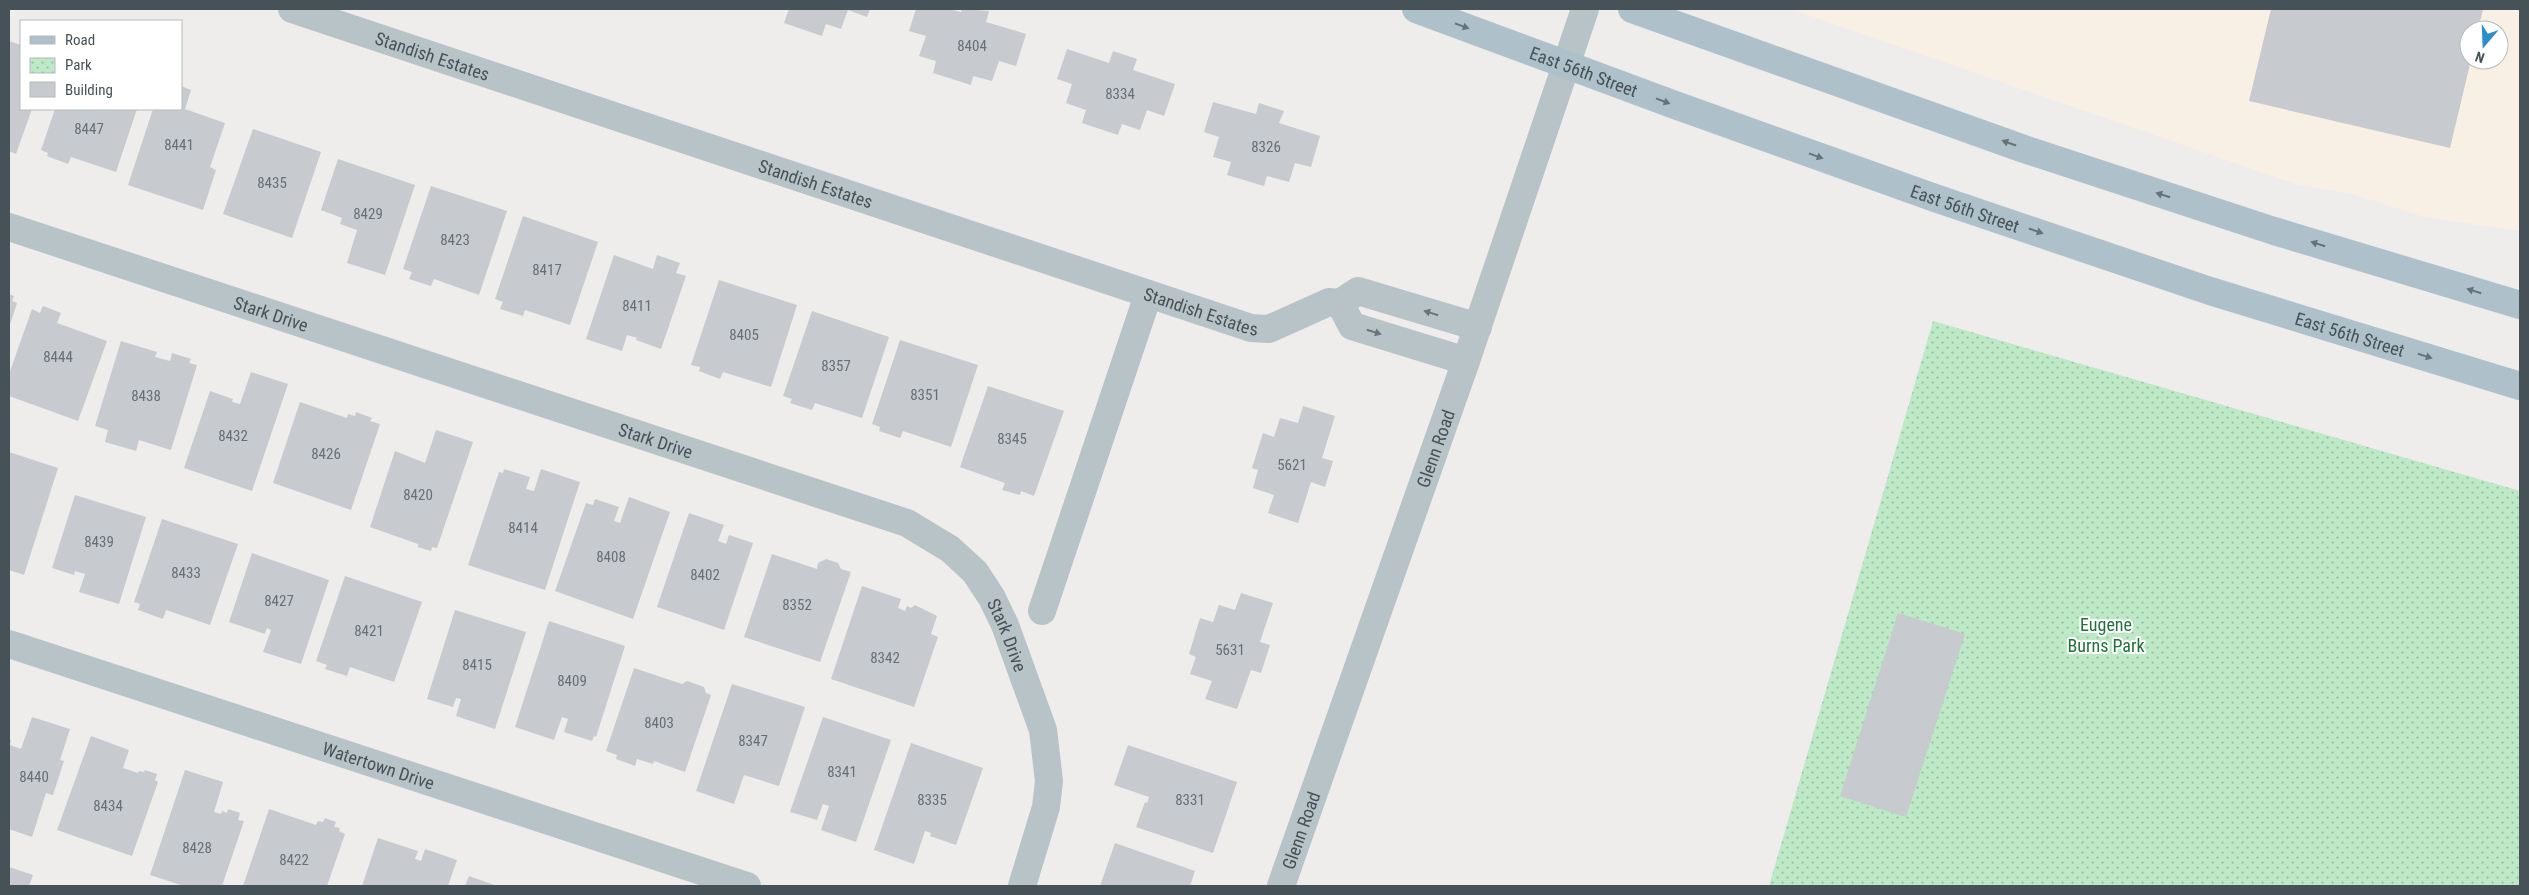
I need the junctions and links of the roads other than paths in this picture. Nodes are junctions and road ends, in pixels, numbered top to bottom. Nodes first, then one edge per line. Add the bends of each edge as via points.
1 (292, 9) edge
2 (1416, 9) edge
3 (1585, 9) edge
4 (1632, 9) edge
5 (1566, 64) junction
6 (9, 227) edge
7 (1148, 295) junction
8 (1340, 303) junction
9 (2520, 305) edge
10 (1478, 327) junction
11 (1466, 361) junction
12 (2520, 386) edge
13 (1042, 611) dead end
14 (9, 644) edge
15 (747, 886) edge
16 (1022, 886) edge
17 (1281, 886) edge

1 - 7 street, Standish Estates
2 -> 5 main road, East 56th Street
3 - 5 street, Glenn Road
9 -> 4 main road via 2274,231 2108,176 1888,102
5 - 10 street, Glenn Road
5 -> 12 main road, East 56th Street via 1916,191 2210,291
6 - 16 street, Stark Drive via 907,523 926,533 975,572 992,598 1043,730 1049,781 1046,806
7 - 8 street, Standish Estates via 1251,328 1269,329 1329,302
7 - 13 street
10 -> 8 street, Standish Estates via 1358,291
8 -> 11 street via 1352,326
10 - 11 street, Glenn Road
11 - 17 street, Glenn Road
14 - 15 street, Watertown Drive

